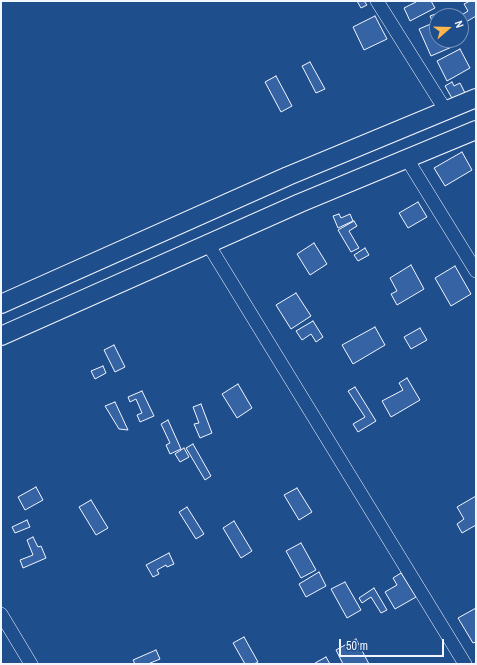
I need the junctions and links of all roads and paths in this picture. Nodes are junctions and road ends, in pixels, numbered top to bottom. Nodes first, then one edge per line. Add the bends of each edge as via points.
1 (377, 1) edge
2 (476, 98) edge
3 (446, 111) junction
4 (476, 130) edge
5 (407, 159) junction
6 (208, 244) junction
7 (476, 271) edge
8 (1, 304) edge
9 (1, 336) edge
10 (1, 614) edge
11 (31, 664) edge
12 (465, 664) edge

1 - 3 street
2 - 3 main road
3 - 8 main road via 288,176
4 - 5 main road
5 - 6 main road
5 - 7 street
6 - 9 main road
6 - 12 street
10 - 11 street

